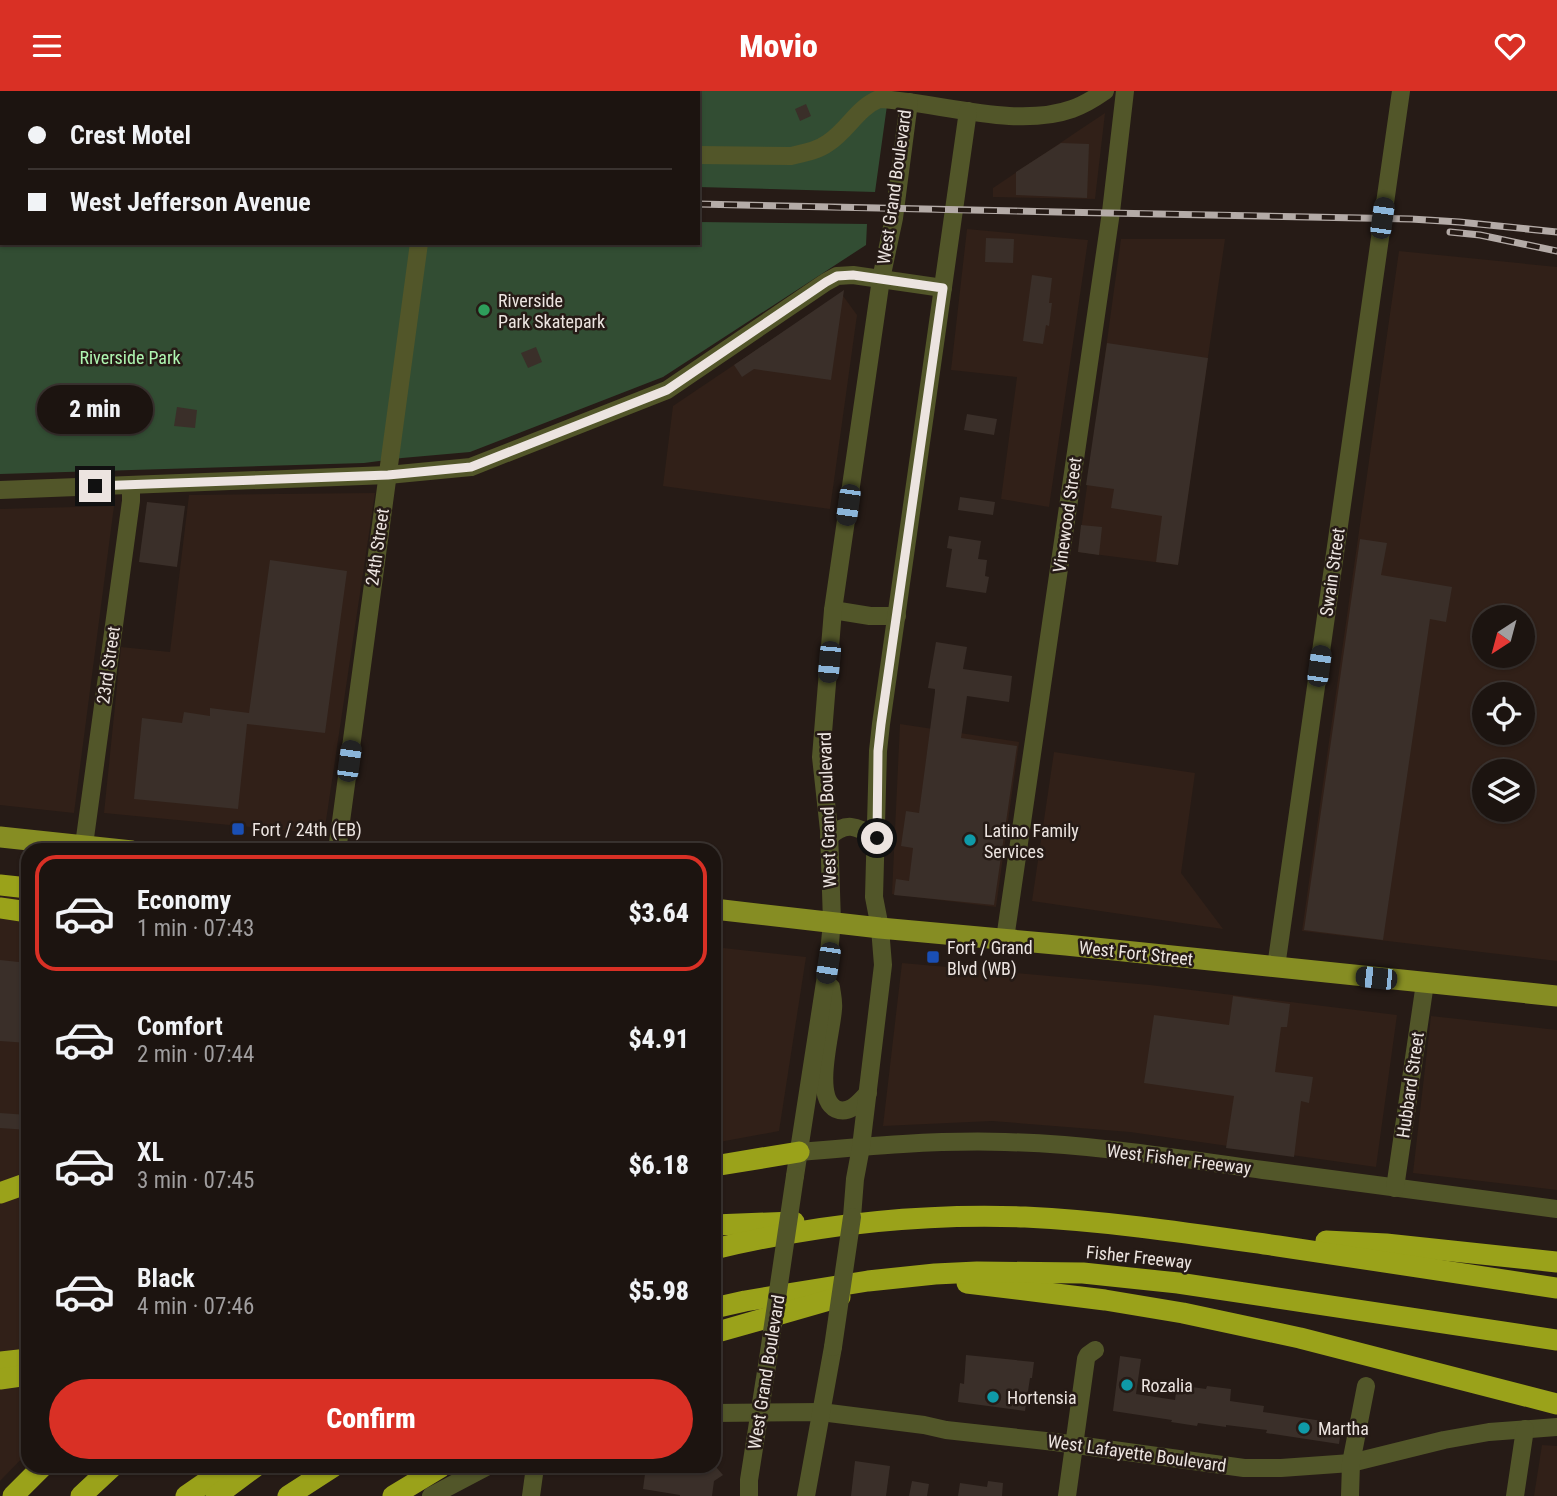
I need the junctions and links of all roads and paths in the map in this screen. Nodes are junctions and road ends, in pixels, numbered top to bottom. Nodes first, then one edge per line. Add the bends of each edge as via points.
1 (1105, 91) edge
2 (1125, 91) edge
3 (1401, 91) edge
4 (909, 102) junction
5 (968, 111) junction
6 (700, 155) edge
7 (419, 245) edge
8 (881, 279) junction
9 (943, 288) junction
10 (388, 475) junction
11 (131, 485) junction
12 (0, 490) edge
13 (833, 610) junction
14 (897, 616) junction
15 (0, 837) edge
16 (829, 837) junction
17 (877, 838) junction
18 (63, 843) edge
19 (84, 843) edge
20 (338, 843) edge
21 (0, 885) edge
22 (21, 887) edge
23 (0, 908) edge
24 (721, 910) edge
25 (21, 911) edge
26 (832, 922) junction
27 (880, 928) junction
28 (1005, 939) junction
29 (828, 963) junction
30 (1276, 967) junction
31 (1425, 983) junction
32 (1557, 996) edge
33 (868, 1093) junction
34 (861, 1147) junction
35 (799, 1153) junction
36 (721, 1164) edge
37 (21, 1186) edge
38 (1395, 1188) junction
39 (0, 1193) edge
40 (1557, 1209) edge
41 (890, 1221) junction
42 (721, 1225) edge
43 (1234, 1240) junction
44 (721, 1247) edge
45 (1557, 1262) edge
46 (900, 1278) junction
47 (1557, 1288) edge
48 (721, 1306) edge
49 (721, 1331) edge
50 (1557, 1340) edge
51 (1095, 1350) dead end
52 (21, 1360) edge
53 (0, 1362) edge
54 (21, 1376) edge
55 (0, 1379) edge
56 (1366, 1387) dead end
57 (1557, 1404) edge
58 (821, 1412) junction
59 (721, 1413) edge
60 (760, 1413) junction
61 (1557, 1427) edge
62 (1525, 1429) junction
63 (1074, 1445) junction
64 (1351, 1463) junction
65 (36, 1473) edge
66 (108, 1473) edge
67 (219, 1473) edge
68 (247, 1473) edge
69 (324, 1473) edge
70 (326, 1473) edge
71 (431, 1473) edge
72 (475, 1473) edge
73 (534, 1473) edge
74 (87, 1491) edge
75 (13, 1496) edge
76 (186, 1496) edge
77 (216, 1496) edge
78 (288, 1496) edge
79 (299, 1496) edge
80 (393, 1496) edge
81 (431, 1496) edge
82 (531, 1496) edge
83 (749, 1496) edge
84 (806, 1496) edge
85 (1067, 1496) edge
86 (1350, 1496) edge
87 (1515, 1496) edge

1 - 5 street via 1073,109 1052,114
2 - 28 street, Vinewood Street
3 - 30 street, Swain Street
4 - 5 street
4 - 6 street, West Grand Boulevard via 879,99 870,103 829,143 806,153
4 - 8 street, West Grand Boulevard
5 - 9 street
7 - 10 street, 24th Street
8 - 9 street
8 - 10 street via 837,276 667,390 471,467
8 - 13 street, West Grand Boulevard
9 - 14 street
10 - 11 street
10 - 20 street, 24th Street
11 - 12 street
11 - 19 street, 23rd Street
13 - 14 street
13 - 16 street, West Grand Boulevard via 821,757
14 - 17 street via 878,751
15 - 18 main road
16 - 17 street via 847,826
16 - 26 street, West Grand Boulevard
17 - 27 street via 874,897
21 - 22 highway
23 - 25 highway
24 - 26 main road, West Fort Street
26 - 27 main road, West Fort Street
26 - 29 street, West Grand Boulevard
27 - 28 main road, West Fort Street
27 - 33 street via 883,965
28 - 30 main road, West Fort Street
29 - 33 street via 833,1009 825,1094 835,1109 844,1111
29 - 35 street, West Grand Boulevard
30 - 31 main road, West Fort Street
31 - 32 main road, West Fort Street
31 - 38 street, Hubbard Street
33 - 34 street
34 - 35 street, West Fisher Freeway
34 - 38 street, West Fisher Freeway via 951,1142 1070,1146
34 - 58 street, bridge
35 - 36 highway
35 - 60 street, West Grand Boulevard, bridge
37 - 39 highway
38 - 40 street, West Fisher Freeway
41 - 42 highway
41 - 43 highway, Fisher Freeway via 1025,1217 1131,1225
41 - 44 highway, Fisher Freeway
43 - 45 highway via 1386,1244
43 - 47 highway, Fisher Freeway
46 - 48 highway, Fisher Freeway
46 - 49 highway
46 - 50 highway, Fisher Freeway via 1003,1271 1133,1277
46 - 57 highway via 971,1283 1183,1313
51 - 63 street via 1086,1360
52 - 53 highway
54 - 55 highway
56 - 64 street
58 - 60 street, West Lafayette Boulevard
58 - 63 street, West Lafayette Boulevard
58 - 84 street
59 - 60 street, West Lafayette Boulevard
60 - 83 street, West Grand Boulevard
61 - 62 street, West Lafayette Boulevard
62 - 64 street, West Lafayette Boulevard via 1444,1440
62 - 87 street
63 - 64 street, West Lafayette Boulevard via 1244,1468
63 - 85 street
64 - 86 street
65 - 75 highway
66 - 74 highway
67 - 76 highway
68 - 77 highway
69 - 78 highway
70 - 79 highway
71 - 80 highway
72 - 81 street
73 - 82 street

